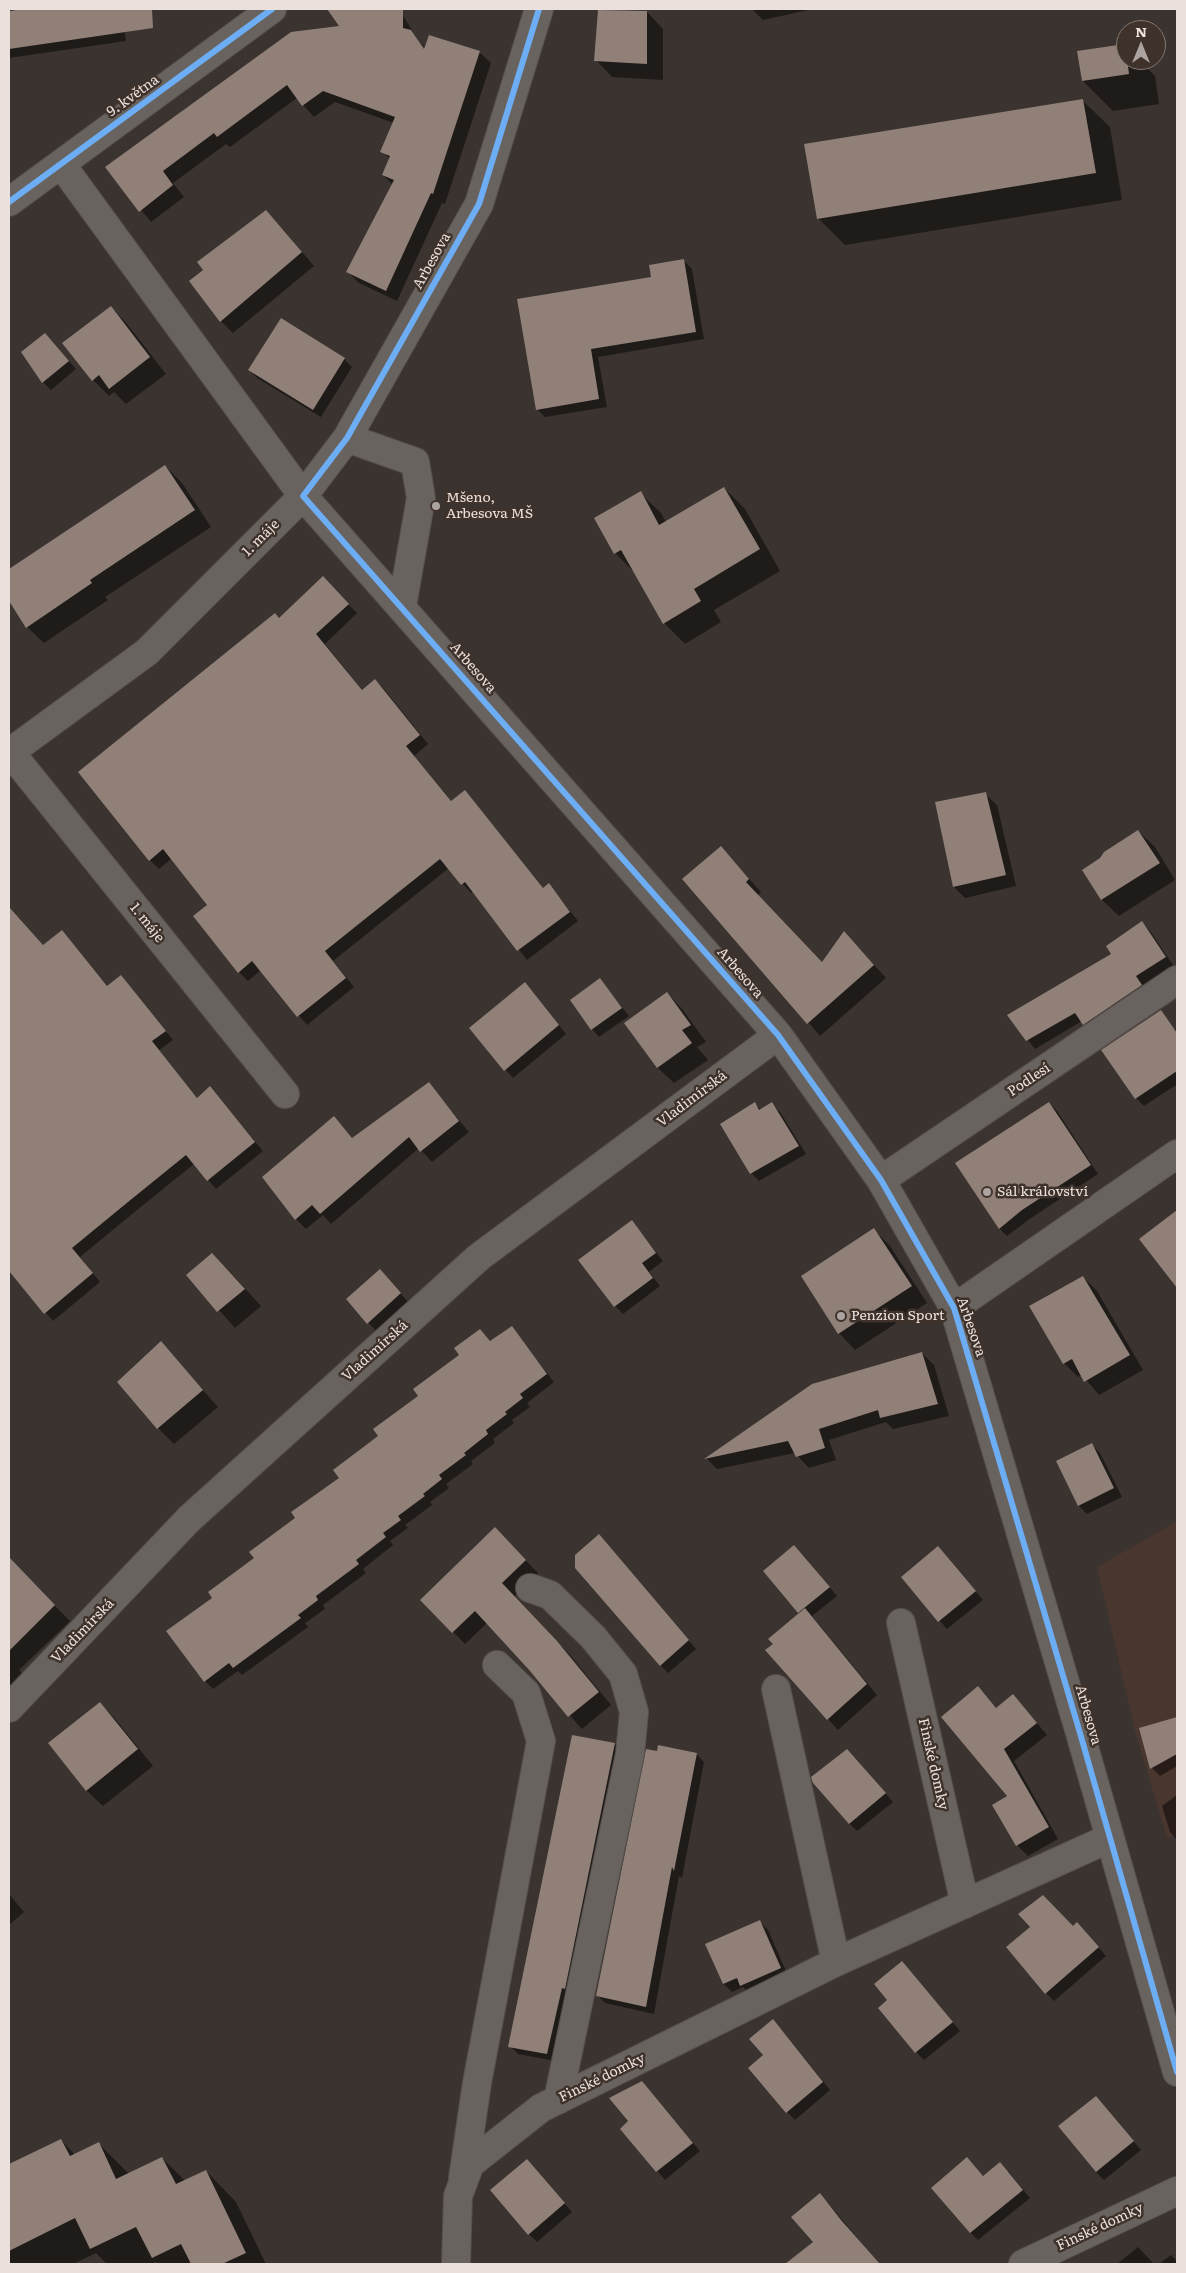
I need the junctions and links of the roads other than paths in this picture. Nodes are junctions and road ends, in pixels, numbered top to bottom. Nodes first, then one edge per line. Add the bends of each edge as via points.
1 (272, 9) edge
2 (539, 9) edge
3 (61, 164) junction
4 (9, 202) edge
5 (347, 438) junction
6 (303, 496) junction
7 (402, 606) junction
8 (9, 753) edge
9 (1177, 980) edge
10 (778, 1035) junction
11 (285, 1094) dead end
12 (1177, 1154) edge
13 (881, 1180) junction
14 (954, 1308) junction
15 (530, 1588) dead end
16 (902, 1624) dead end
17 (497, 1664) dead end
18 (776, 1689) dead end
19 (9, 1708) edge
20 (1110, 1838) junction
21 (965, 1904) junction
22 (836, 1962) junction
23 (1177, 2072) edge
24 (558, 2100) junction
25 (463, 2179) junction
26 (1177, 2191) edge
27 (456, 2264) edge
28 (1023, 2264) edge

1 - 3 street, 9. května
2 - 5 street, Arbesova via 479,204
3 - 4 street, 9. května
3 - 6 street
5 - 6 street, Arbesova
5 - 7 street via 415,462 421,498
6 - 7 street, Arbesova
6 - 8 street, 1. máje via 147,652
7 - 10 street, Arbesova
8 - 11 street, 1. máje
9 - 13 street, Podlesí
10 - 13 street, Arbesova
10 - 19 street, Vladimírská via 479,1257 189,1519
12 - 14 street
13 - 14 street, Arbesova
14 - 20 street, Arbesova
15 - 24 street via 550,1595 594,1637 623,1674 634,1712 630,1754
16 - 21 street, Finské domky
17 - 25 street via 526,1693 541,1741 477,2083
18 - 22 street
20 - 21 street, Finské domky
20 - 23 street, Arbesova
21 - 22 street, Finské domky
22 - 24 street, Finské domky
24 - 25 street, Finské domky via 541,2108 503,2136 470,2164
25 - 27 street, Finské domky via 458,2196
26 - 28 street, Finské domky

